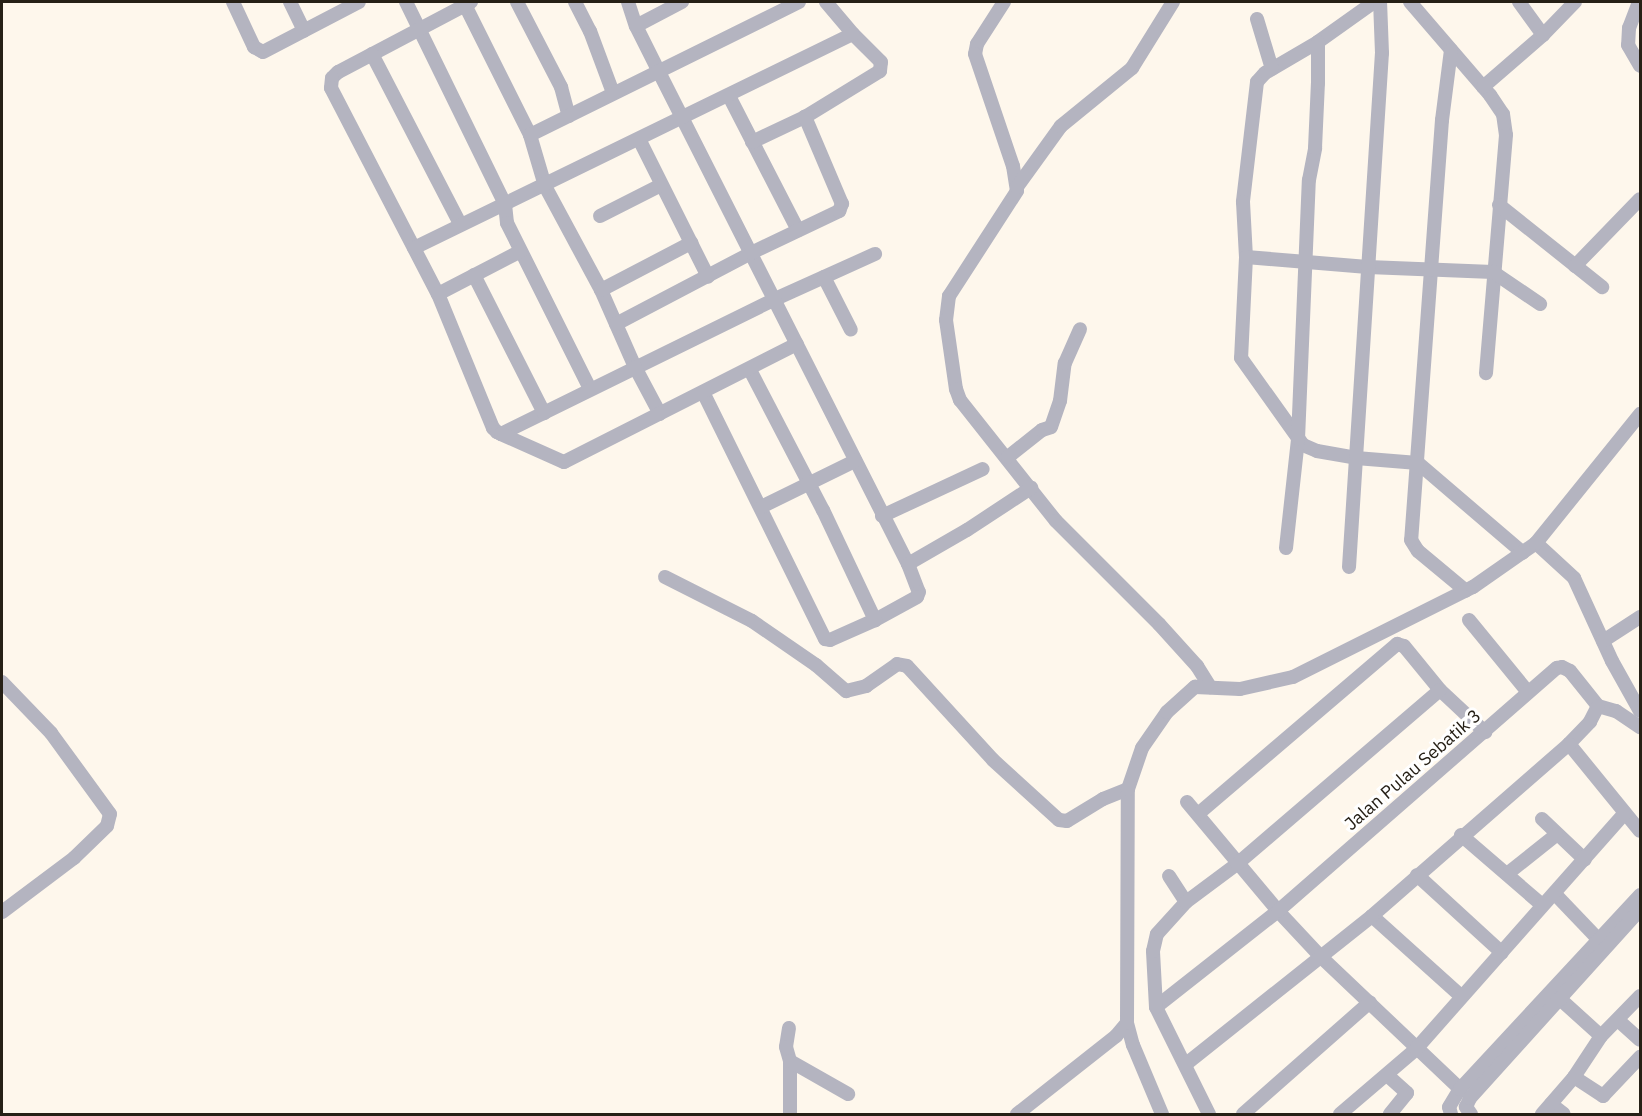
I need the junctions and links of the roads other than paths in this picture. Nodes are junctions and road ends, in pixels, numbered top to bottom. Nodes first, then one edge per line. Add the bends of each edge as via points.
1 (233, 2) edge
2 (290, 2) edge
3 (406, 2) edge
4 (517, 2) edge
5 (574, 2) edge
6 (628, 2) edge
7 (682, 2) edge
8 (799, 2) edge
9 (826, 2) edge
10 (1004, 2) edge
11 (1173, 2) edge
12 (1374, 2) edge
13 (1380, 2) edge
14 (1410, 2) edge
15 (1519, 2) edge
16 (1575, 2) edge
17 (1639, 2) edge
18 (352, 3) edge
19 (468, 3) edge
20 (1257, 19) dead end
21 (636, 26) junction
22 (420, 29) junction
23 (304, 31) junction
24 (853, 34) junction
25 (1542, 35) junction
26 (1318, 42) junction
27 (1451, 50) junction
28 (372, 54) junction
29 (1641, 66) edge
30 (1272, 69) junction
31 (659, 72) junction
32 (1483, 87) junction
33 (612, 93) junction
34 (729, 96) junction
35 (569, 116) junction
36 (805, 117) junction
37 (683, 118) junction
38 (530, 135) junction
39 (639, 139) junction
40 (752, 142) junction
41 (661, 185) junction
42 (544, 186) junction
43 (1017, 187) junction
44 (1641, 199) edge
45 (505, 204) junction
46 (1499, 205) junction
47 (600, 216) dead end
48 (460, 224) junction
49 (798, 230) junction
50 (691, 243) junction
51 (414, 248) junction
52 (521, 251) junction
53 (751, 253) junction
54 (875, 254) dead end
55 (1245, 257) junction
56 (1306, 263) junction
57 (1575, 266) junction
58 (1368, 267) junction
59 (1431, 268) junction
60 (1493, 272) junction
61 (474, 275) junction
62 (708, 277) junction
63 (824, 277) junction
64 (1602, 287) dead end
65 (601, 290) junction
66 (438, 294) junction
67 (773, 300) junction
68 (1540, 304) dead end
69 (616, 324) junction
70 (1080, 329) dead end
71 (851, 330) dead end
72 (797, 344) junction
73 (635, 367) junction
74 (750, 370) junction
75 (1486, 373) dead end
76 (590, 388) junction
77 (703, 392) junction
78 (544, 413) junction
79 (660, 414) junction
80 (1641, 414) edge
81 (501, 434) junction
82 (1298, 439) junction
83 (1008, 457) junction
84 (1356, 458) junction
85 (855, 461) junction
86 (1418, 464) junction
87 (983, 469) dead end
88 (808, 483) junction
89 (1032, 488) junction
90 (761, 507) junction
91 (882, 516) junction
92 (1536, 543) junction
93 (1286, 548) dead end
94 (1523, 554) junction
95 (908, 564) junction
96 (1349, 567) dead end
97 (665, 577) dead end
98 (1466, 591) junction
99 (1641, 617) edge
100 (875, 620) junction
101 (1469, 620) dead end
102 (1603, 641) junction
103 (2, 682) edge
104 (1210, 687) junction
105 (1440, 690) junction
106 (1528, 692) junction
107 (1598, 706) junction
108 (1641, 711) edge
109 (1641, 727) edge
110 (1485, 732) junction
111 (1569, 744) junction
112 (1128, 789) junction
113 (1187, 802) dead end
114 (1625, 813) junction
115 (1198, 814) junction
116 (1542, 819) dead end
117 (1641, 831) edge
118 (1461, 835) junction
119 (1556, 835) junction
120 (1585, 860) junction
121 (1237, 864) junction
122 (1417, 874) junction
123 (1507, 874) junction
124 (1169, 876) dead end
125 (1556, 894) junction
126 (1641, 895) edge
127 (1186, 902) junction
128 (1542, 905) junction
129 (1641, 910) edge
130 (1278, 911) junction
131 (2, 912) edge
132 (1372, 916) junction
133 (1599, 940) junction
134 (1502, 953) junction
135 (1320, 956) junction
136 (1461, 996) junction
137 (1641, 996) edge
138 (1560, 999) junction
139 (1370, 1002) junction
140 (1156, 1007) junction
141 (1619, 1021) junction
142 (1127, 1023) junction
143 (789, 1028) dead end
144 (1601, 1036) junction
145 (1641, 1040) edge
146 (1416, 1049) junction
147 (1641, 1057) edge
148 (790, 1061) junction
149 (1186, 1064) junction
150 (1387, 1075) junction
151 (1574, 1077) junction
152 (1460, 1089) junction
153 (848, 1094) dead end
154 (1547, 1109) edge
155 (790, 1114) edge
156 (1017, 1114) edge
157 (1162, 1114) edge
158 (1209, 1114) edge
159 (1243, 1114) edge
160 (1343, 1114) edge
161 (1390, 1114) edge
162 (1451, 1114) edge
163 (1471, 1114) edge
164 (1564, 1114) edge

1 - 23 street via 258,50 263,52
2 - 23 street
3 - 22 street
4 - 35 street via 561,87
5 - 33 street via 590,31
6 - 21 street
7 - 21 street
8 - 31 street
9 - 24 street
10 - 43 street via 977,44 975,54
11 - 43 street via 1132,68 1061,126
12 - 26 street
13 - 58 street via 1383,36
14 - 27 street
15 - 25 street
16 - 25 street
17 - 29 street via 1629,28 1628,45
18 - 23 street
19 - 22 street
19 - 38 street
20 - 30 street
21 - 31 street
22 - 28 street
22 - 45 street
24 - 34 street
24 - 36 street via 881,62 880,71
25 - 32 street
26 - 30 street
26 - 56 street
27 - 32 street
27 - 59 street
28 - 48 street
28 - 51 street via 338,72 332,78 331,88
30 - 55 street via 1257,82 1243,202
31 - 33 street
31 - 37 street
32 - 46 street via 1498,105 1505,123
33 - 35 street
34 - 37 street
34 - 40 street
35 - 38 street
36 - 40 street
36 - 49 street via 842,204 839,211
37 - 39 street
37 - 53 street
38 - 42 street
39 - 41 street
39 - 42 street
40 - 49 street
41 - 47 street
41 - 50 street
42 - 45 street
42 - 65 street
43 - 83 street via 952,289 946,320 960,400
44 - 57 street
45 - 48 street
45 - 52 street via 507,224
46 - 57 street
46 - 60 street
48 - 51 street
49 - 53 street
50 - 62 street
50 - 65 street
51 - 66 street
52 - 61 street
52 - 76 street
53 - 62 street
53 - 67 street
54 - 63 street
55 - 56 street
55 - 82 street via 1241,358
56 - 58 street
56 - 82 street
57 - 64 street
58 - 59 street
58 - 84 street
59 - 60 street
59 - 86 street
60 - 68 street
60 - 75 street
61 - 66 street
61 - 78 street
62 - 69 street
63 - 67 street
63 - 71 street
65 - 69 street
66 - 81 street via 493,428
67 - 72 street
67 - 73 street
69 - 73 street
70 - 83 street via 1065,363 1060,401 1051,427
72 - 74 street
72 - 85 street
73 - 76 street
73 - 79 street
74 - 77 street
74 - 88 street
76 - 78 street
77 - 79 street
77 - 90 street
78 - 81 street
79 - 81 street via 564,462
80 - 92 street
82 - 84 street via 1317,451
82 - 93 street
83 - 89 street
84 - 86 street
84 - 96 street
85 - 88 street
85 - 91 street
86 - 94 street
86 - 98 street via 1412,544
87 - 91 street
88 - 90 street
88 - 100 street
89 - 95 street
89 - 104 street via 1056,521 1160,624 1203,673
90 - 100 street via 825,639
91 - 95 street
92 - 94 street
92 - 102 street via 1574,578
94 - 98 street
95 - 100 street via 919,595
97 - 112 street via 752,621 846,691 866,686 897,664 907,666 993,760 1056,819 1067,821
98 - 104 street via 1293,677 1240,689
99 - 102 street
101 - 106 street
102 - 108 street
103 - 131 street via 51,733 110,814 107,826 74,858
104 - 112 street via 1192,689 1167,712 1143,748
105 - 110 street
105 - 115 street via 1404,646 1395,646
105 - 121 street
106 - 107 street, Jalan Pulau Sebatik 3 via 1557,668 1565,668
106 - 110 street, Jalan Pulau Sebatik 3
107 - 109 street via 1616,711
107 - 111 street via 1590,722
110 - 130 street, Jalan Pulau Sebatik 3
111 - 114 street
111 - 118 street
112 - 142 street
113 - 115 street
114 - 117 street
114 - 120 street
115 - 121 street
116 - 119 street
118 - 122 street
118 - 123 street
119 - 120 street
119 - 123 street
120 - 125 street
121 - 127 street
121 - 130 street
122 - 132 street
122 - 134 street
123 - 128 street
124 - 127 street
125 - 128 street
125 - 133 street
126 - 133 street
127 - 140 street via 1154,940
128 - 134 street
129 - 138 street
130 - 135 street
130 - 140 street, Jalan Pulau Sebatik 3
132 - 135 street
132 - 136 street
133 - 152 street
134 - 136 street
135 - 139 street
135 - 149 street
136 - 146 street
137 - 141 street
138 - 144 street
138 - 163 street via 1470,1098 1466,1107
139 - 146 street
139 - 159 street
140 - 149 street
141 - 144 street
141 - 145 street
142 - 156 street via 1116,1036
142 - 157 street
143 - 148 street via 786,1047
144 - 151 street
146 - 150 street
146 - 152 street
147 - 151 street via 1603,1096
148 - 153 street
148 - 155 street
149 - 158 street
150 - 160 street
150 - 161 street via 1407,1093
151 - 154 street
152 - 162 street via 1449,1107
154 - 164 street

